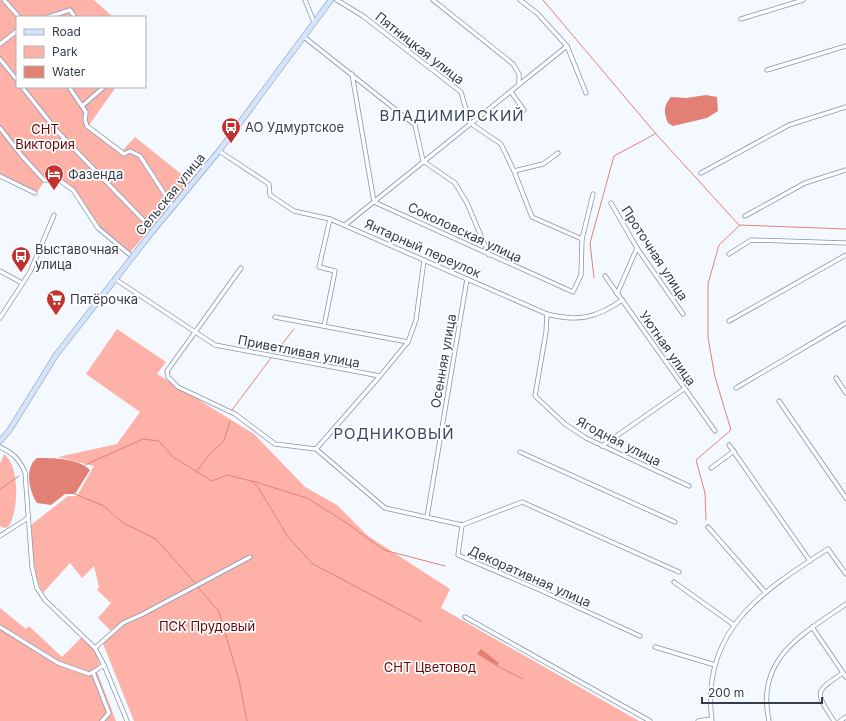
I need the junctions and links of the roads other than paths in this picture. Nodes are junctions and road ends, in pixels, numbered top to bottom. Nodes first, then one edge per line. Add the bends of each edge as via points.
1 (4, 0) edge
2 (305, 0) edge
3 (331, 0) edge
4 (337, 0) edge
5 (433, 0) edge
6 (520, 0) edge
7 (804, 0) edge
8 (19, 16) edge
9 (51, 16) edge
10 (74, 16) edge
11 (741, 19) dead end
12 (314, 22) junction
13 (16, 32) edge
14 (304, 36) junction
15 (0, 44) edge
16 (566, 46) junction
17 (846, 46) edge
18 (0, 59) edge
19 (767, 70) dead end
20 (352, 74) junction
21 (16, 79) edge
22 (519, 85) junction
23 (23, 88) edge
24 (70, 88) edge
25 (103, 88) edge
26 (511, 92) junction
27 (586, 93) dead end
28 (82, 106) junction
29 (846, 107) edge
30 (524, 110) dead end
31 (470, 123) junction
32 (0, 128) edge
33 (219, 151) junction
34 (558, 153) dead end
35 (423, 161) junction
36 (846, 170) edge
37 (514, 172) junction
38 (701, 173) dead end
39 (0, 176) edge
40 (35, 193) dead end
41 (593, 194) dead end
42 (374, 202) junction
43 (611, 203) dead end
44 (173, 207) junction
45 (54, 215) dead end
46 (745, 216) dead end
47 (330, 219) junction
48 (345, 225) junction
49 (150, 227) dead end
50 (582, 239) junction
51 (846, 243) edge
52 (637, 248) junction
53 (129, 254) dead end
54 (729, 254) dead end
55 (489, 255) junction
56 (846, 255) edge
57 (424, 260) junction
58 (241, 268) dead end
59 (0, 272) edge
60 (605, 276) dead end
61 (115, 279) junction
62 (467, 279) junction
63 (22, 283) junction
64 (617, 294) junction
65 (622, 300) junction
66 (547, 314) junction
67 (683, 314) dead end
68 (275, 317) dead end
69 (0, 318) edge
70 (729, 321) dead end
71 (846, 323) edge
72 (324, 326) junction
73 (195, 332) junction
74 (408, 342) junction
75 (380, 376) junction
76 (836, 378) dead end
77 (736, 388) dead end
78 (684, 389) junction
79 (846, 393) edge
80 (779, 401) dead end
81 (714, 431) dead end
82 (0, 441) edge
83 (729, 445) dead end
84 (602, 446) junction
85 (0, 447) edge
86 (316, 449) junction
87 (520, 452) dead end
88 (734, 452) junction
89 (711, 468) dead end
90 (689, 486) dead end
91 (846, 498) edge
92 (427, 517) junction
93 (28, 518) junction
94 (675, 522) dead end
95 (462, 525) junction
96 (708, 527) dead end
97 (0, 536) edge
98 (250, 557) dead end
99 (810, 561) junction
100 (844, 568) edge
101 (679, 572) dead end
102 (846, 574) edge
103 (674, 582) dead end
104 (765, 592) junction
105 (846, 604) edge
106 (465, 617) dead end
107 (734, 625) junction
108 (0, 627) edge
109 (812, 628) junction
110 (640, 636) dead end
111 (655, 647) dead end
112 (95, 648) junction
113 (104, 665) junction
114 (716, 665) junction
115 (93, 672) junction
116 (845, 675) edge
117 (846, 717) edge
118 (712, 720) edge
119 (102, 721) edge
120 (127, 721) edge
121 (650, 721) edge
122 (698, 721) edge
123 (769, 721) edge
124 (834, 721) edge
125 (840, 721) edge

1 - 8 street
2 - 12 street
3 - 12 street, Сельская улица
4 - 31 street, Пятницкая улица via 362,16 461,92
5 - 22 street via 513,64 519,74
6 - 16 street via 537,13
7 - 11 street
9 - 10 street via 70,10
12 - 14 street, Сельская улица
13 - 15 street
14 - 20 street
14 - 33 street, Сельская улица
16 - 22 street
16 - 27 street
17 - 19 street
18 - 21 street
20 - 35 street via 416,125
20 - 42 street
22 - 26 street
23 - 49 street via 57,131
24 - 28 street
25 - 28 street
26 - 30 street
26 - 31 street
28 - 44 street via 86,112 87,126 124,154 130,151 140,156
29 - 38 street via 789,125
31 - 35 street
31 - 37 street via 501,144
32 - 53 street via 44,180 49,180 52,175 73,190 98,228
33 - 44 street, Сельская улица
33 - 47 street, Янтарный переулок via 269,184 270,195 294,211
34 - 37 street via 543,164
35 - 42 street
35 - 55 street via 455,182 467,203
36 - 46 street via 805,183
37 - 50 street via 532,217
39 - 40 street
41 - 50 street, Соколовская улица
42 - 48 street
42 - 55 street, Соколовская улица
43 - 52 street, Проточная улица
44 - 61 street, Сельская улица
45 - 63 street via 33,266
47 - 48 street, Янтарный переулок
47 - 72 street via 319,267 335,271
48 - 57 street, Янтарный переулок
50 - 55 street, Соколовская улица via 581,275 573,292
51 - 54 street via 751,240
52 - 64 street
52 - 67 street, Проточная улица
56 - 70 street
57 - 62 street, Янтарный переулок
57 - 74 street via 416,320
58 - 73 street
59 - 63 street
60 - 64 street, Уютная улица
61 - 73 street
61 - 82 street, Сельская улица via 56,355 9,431
62 - 66 street, Янтарный переулок
62 - 92 street, Осенняя улица
63 - 69 street
64 - 65 street, Уютная улица
65 - 66 street, Янтарный переулок via 591,317 577,319
65 - 78 street, Уютная улица
66 - 84 street, Ягодная улица via 535,396 570,428
68 - 72 street
71 - 77 street
72 - 74 street
73 - 75 street, Приветливая улица via 214,345
73 - 86 street via 167,371 168,377 178,387 235,414 275,444
74 - 75 street
75 - 86 street
76 - 79 street
78 - 81 street, Уютная улица
78 - 84 street
80 - 91 street
83 - 88 street
84 - 90 street, Ягодная улица
85 - 93 street via 14,455 25,472
86 - 92 street via 385,508
87 - 94 street
88 - 89 street
88 - 99 street
92 - 95 street
93 - 97 street
93 - 112 street via 36,588
95 - 101 street via 522,502
95 - 110 street, Декоративная улица via 458,555
96 - 104 street
98 - 112 street via 123,623
99 - 100 street via 828,549
99 - 104 street
100 - 102 street
103 - 107 street
104 - 107 street via 748,607
105 - 109 street
106 - 121 street
107 - 114 street via 722,646
108 - 115 street via 58,663 89,674
109 - 116 street
109 - 123 street via 790,644 774,667 768,690
111 - 114 street
112 - 113 street
113 - 115 street
113 - 120 street
114 - 118 street via 710,693
115 - 119 street via 109,713
116 - 124 street via 823,687 819,695
117 - 125 street
118 - 122 street

